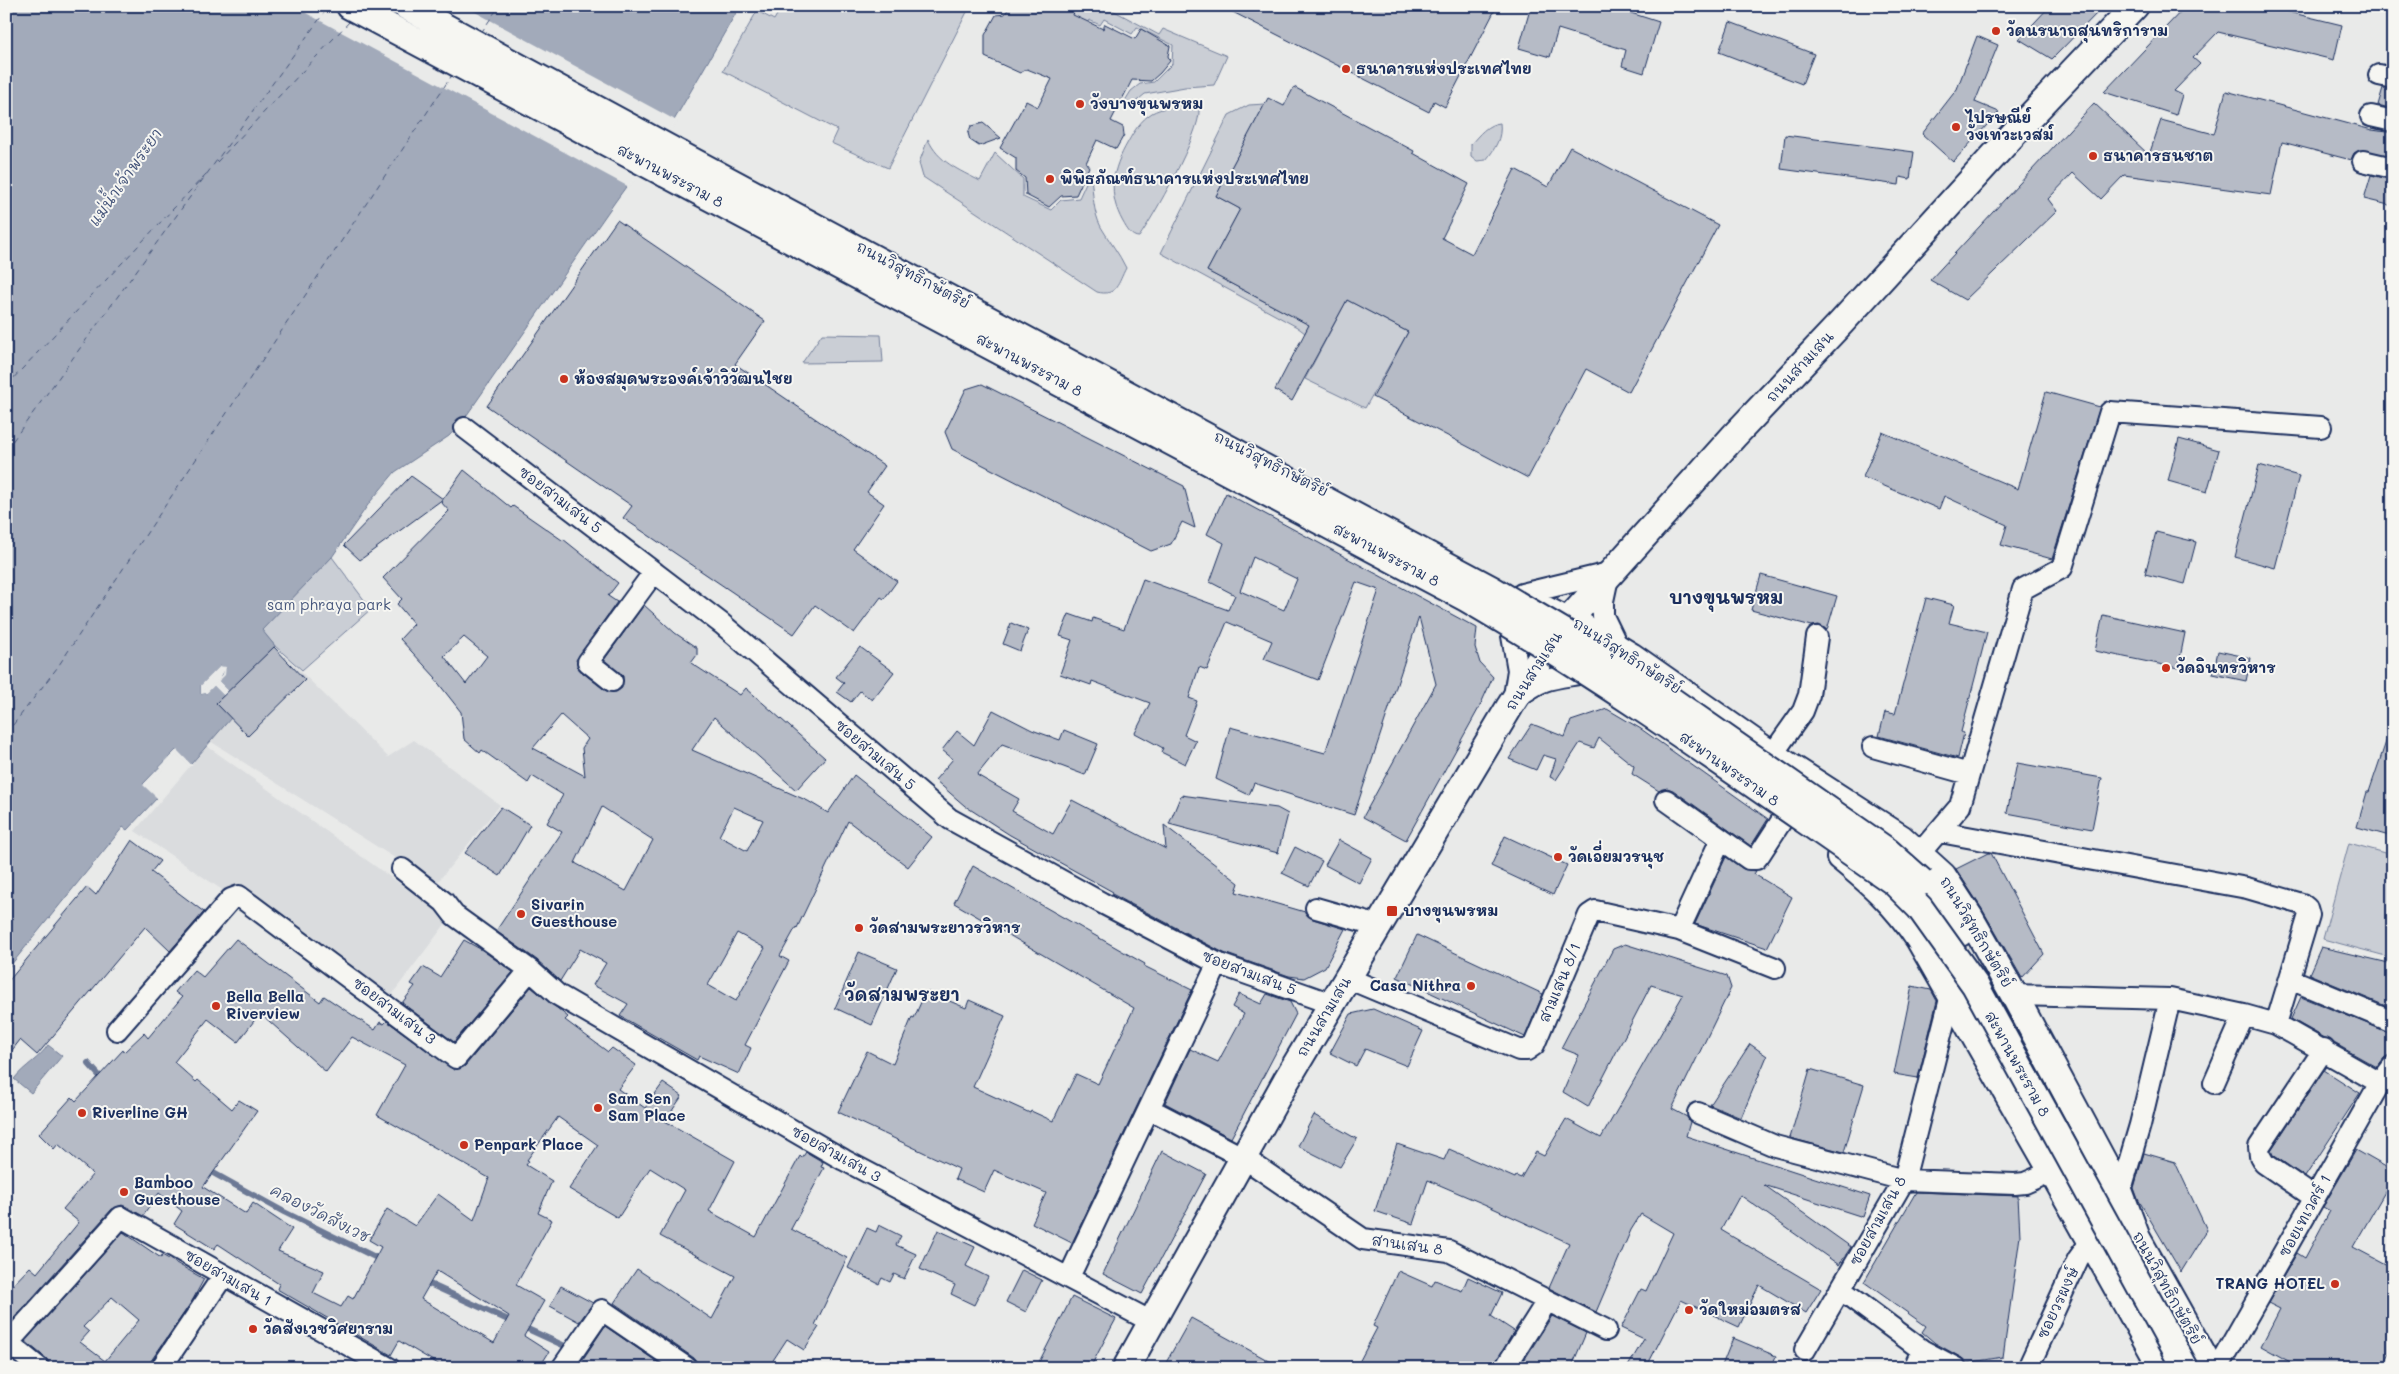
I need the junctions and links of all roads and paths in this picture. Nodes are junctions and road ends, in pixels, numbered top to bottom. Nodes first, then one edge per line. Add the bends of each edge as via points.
1 (350, 6) edge
2 (406, 6) edge
3 (2135, 6) edge
4 (2371, 116) dead end
5 (2393, 121) edge
6 (661, 134) dead end
7 (2363, 161) dead end
8 (2393, 168) edge
9 (641, 172) dead end
10 (850, 242) junction
11 (835, 269) junction
12 (1002, 322) junction
13 (986, 350) junction
14 (2321, 427) dead end
15 (465, 428) dead end
16 (654, 572) junction
17 (1609, 573) junction
18 (1522, 594) junction
19 (1570, 619) junction
20 (1512, 636) junction
21 (1817, 637) dead end
22 (1622, 650) junction
23 (1543, 653) junction
24 (1586, 679) junction
25 (612, 681) dead end
26 (1514, 700) junction
27 (1872, 747) dead end
28 (1772, 755) junction
29 (1969, 774) junction
30 (1666, 800) dead end
31 (1784, 817) junction
32 (1940, 832) junction
33 (1721, 839) junction
34 (1920, 853) junction
35 (402, 868) dead end
36 (1316, 908) dead end
37 (1379, 926) junction
38 (1679, 930) junction
39 (1218, 963) junction
40 (1775, 968) dead end
41 (530, 970) junction
42 (1347, 978) junction
43 (2290, 979) junction
44 (1951, 995) junction
45 (2014, 995) junction
46 (2170, 999) junction
47 (1332, 1004) junction
48 (2244, 1015) junction
49 (2393, 1022) edge
50 (2276, 1024) junction
51 (117, 1030) dead end
52 (2324, 1049) junction
53 (2393, 1066) edge
54 (2214, 1082) dead end
55 (2380, 1082) junction
56 (1150, 1109) junction
57 (1698, 1113) dead end
58 (1244, 1158) junction
59 (2052, 1171) junction
60 (1904, 1180) junction
61 (2120, 1193) junction
62 (2315, 1198) junction
63 (2137, 1238) junction
64 (2091, 1240) junction
65 (223, 1276) junction
66 (1069, 1277) junction
67 (1840, 1289) junction
68 (1548, 1300) junction
69 (1152, 1322) junction
70 (1606, 1330) dead end
71 (7, 1342) edge
72 (1805, 1350) dead end
73 (1918, 1359) edge
74 (39, 1368) edge
75 (162, 1368) edge
76 (389, 1368) edge
77 (562, 1368) edge
78 (687, 1368) edge
79 (1126, 1368) edge
80 (1505, 1368) edge
81 (1956, 1368) edge
82 (2028, 1368) edge
83 (2162, 1368) edge
84 (2185, 1368) edge
85 (2210, 1368) edge
86 (2218, 1368) edge

1 - 84 main road, สะพานพระราม 8, bridge via 1466,598 1606,684 1894,882 1920,908 1974,986
2 - 63 main road, สะพานพระราม 8, bridge via 1491,589 1629,672 1887,851 1922,882 1952,920 2096,1179
3 - 17 main road, ถนนสามเสน
4 - 5 street
6 - 10 street via 855,236
7 - 8 street
9 - 11 street via 834,275
10 - 11 street, ถนนวิสุทธิกษัตริย์
10 - 12 street, ถนนวิสุทธิกษัตริย์
11 - 13 street, ถนนวิสุทธิกษัตริย์
12 - 13 street via 987,332
12 - 18 street, ถนนวิสุทธิกษัตริย์
13 - 20 street, ถนนวิสุทธิกษัตริย์
14 - 29 street via 2110,412 2062,568 2023,589
15 - 16 street, ซอยสามเสน 5
16 - 25 street via 588,662
16 - 39 street, ซอยสามเสน 5 via 722,624 950,818
17 - 18 street
17 - 19 main road, ถนนสามเสน
17 - 22 street via 1604,616
18 - 19 street, ถนนวิสุทธิกษัตริย์
19 - 22 main road, ถนนวิสุทธิกษัตริย์
19 - 23 main road, ถนนสามเสน
20 - 23 street, ถนนวิสุทธิกษัตริย์
20 - 26 street via 1518,670
21 - 28 street via 1809,695 1803,711
22 - 24 main road via 1604,653 1595,660
22 - 28 main road, ถนนวิสุทธิกษัตริย์
23 - 24 main road, ถนนวิสุทธิกษัตริย์
23 - 26 main road, ถนนสามเสน
24 - 26 street via 1548,678
24 - 31 main road, ถนนวิสุทธิกษัตริย์
26 - 37 main road, ถนนสามเสน
27 - 29 street
28 - 34 main road, ถนนวิสุทธิกษัตริย์
29 - 32 street via 1960,806
30 - 33 street
31 - 33 street via 1756,859 1749,859
31 - 44 main road, ถนนวิสุทธิกษัตริย์ via 1882,891 1903,916
32 - 34 street
32 - 43 street via 2248,888 2302,904 2309,915
33 - 38 street
34 - 45 main road, ถนนวิสุทธิกษัตริย์ via 1944,876
35 - 41 street, ซอยสามเสน 3 via 444,902 460,920
36 - 37 street
37 - 42 main road, ถนนสามเสน
38 - 40 street, สามเสน 8/1
38 - 42 street, สามเสน 8/1 via 1604,912 1595,911 1589,915 1534,1045 1527,1050 1519,1050
39 - 47 street, ซอยสามเสน 5
39 - 56 street
41 - 51 street, ซอยสามเสน 3 via 456,1058 239,896 231,899
41 - 66 street, ซอยสามเสน 3 via 558,995 844,1160
42 - 47 main road, ถนนสามเสน
43 - 49 street
43 - 50 street
44 - 59 main road, ถนนวิสุทธิกษัตริย์
44 - 60 street, ซอยสามเสน 8
45 - 46 street
45 - 61 main road, ถนนวิสุทธิกษัตริย์
46 - 48 street
46 - 61 street
47 - 58 main road, ถนนสามเสน
48 - 50 street
48 - 54 street
50 - 52 street
52 - 55 street
52 - 62 street via 2259,1147 2264,1163
53 - 55 street, ซอยเทเวศร์ 1
55 - 62 street, ซอยเทเวศร์ 1
56 - 58 street, สานเสน 8
56 - 66 street
57 - 60 street via 1775,1146
58 - 68 street, สานเสน 8 via 1363,1239 1449,1251
58 - 69 main road, ถนนสามเสน
59 - 60 street via 2015,1184
59 - 64 main road, ถนนวิสุทธิกษัตริย์
60 - 67 street, ซอยสามเสน 8
61 - 63 main road, ถนนวิสุทธิกษัตริย์
62 - 86 street, ซอยเทเวศร์ 1
63 - 85 main road, ถนนวิสุทธิกษัตริย์
64 - 82 street, ซอยวรผงษ์ via 2070,1276
64 - 83 main road, ถนนวิสุทธิกษัตริย์
65 - 71 street, ซอยสามเสน 1 via 121,1217
65 - 75 street
65 - 76 street, ซอยสามเสน 1
66 - 69 street, ซอยสามเสน 3
67 - 72 street, ซอยสามเสน 8
67 - 73 street
68 - 70 street, สานเสน 8
68 - 80 street
69 - 79 main road, ถนนสามเสน
71 - 74 street
73 - 81 street
77 - 78 street via 602,1310

